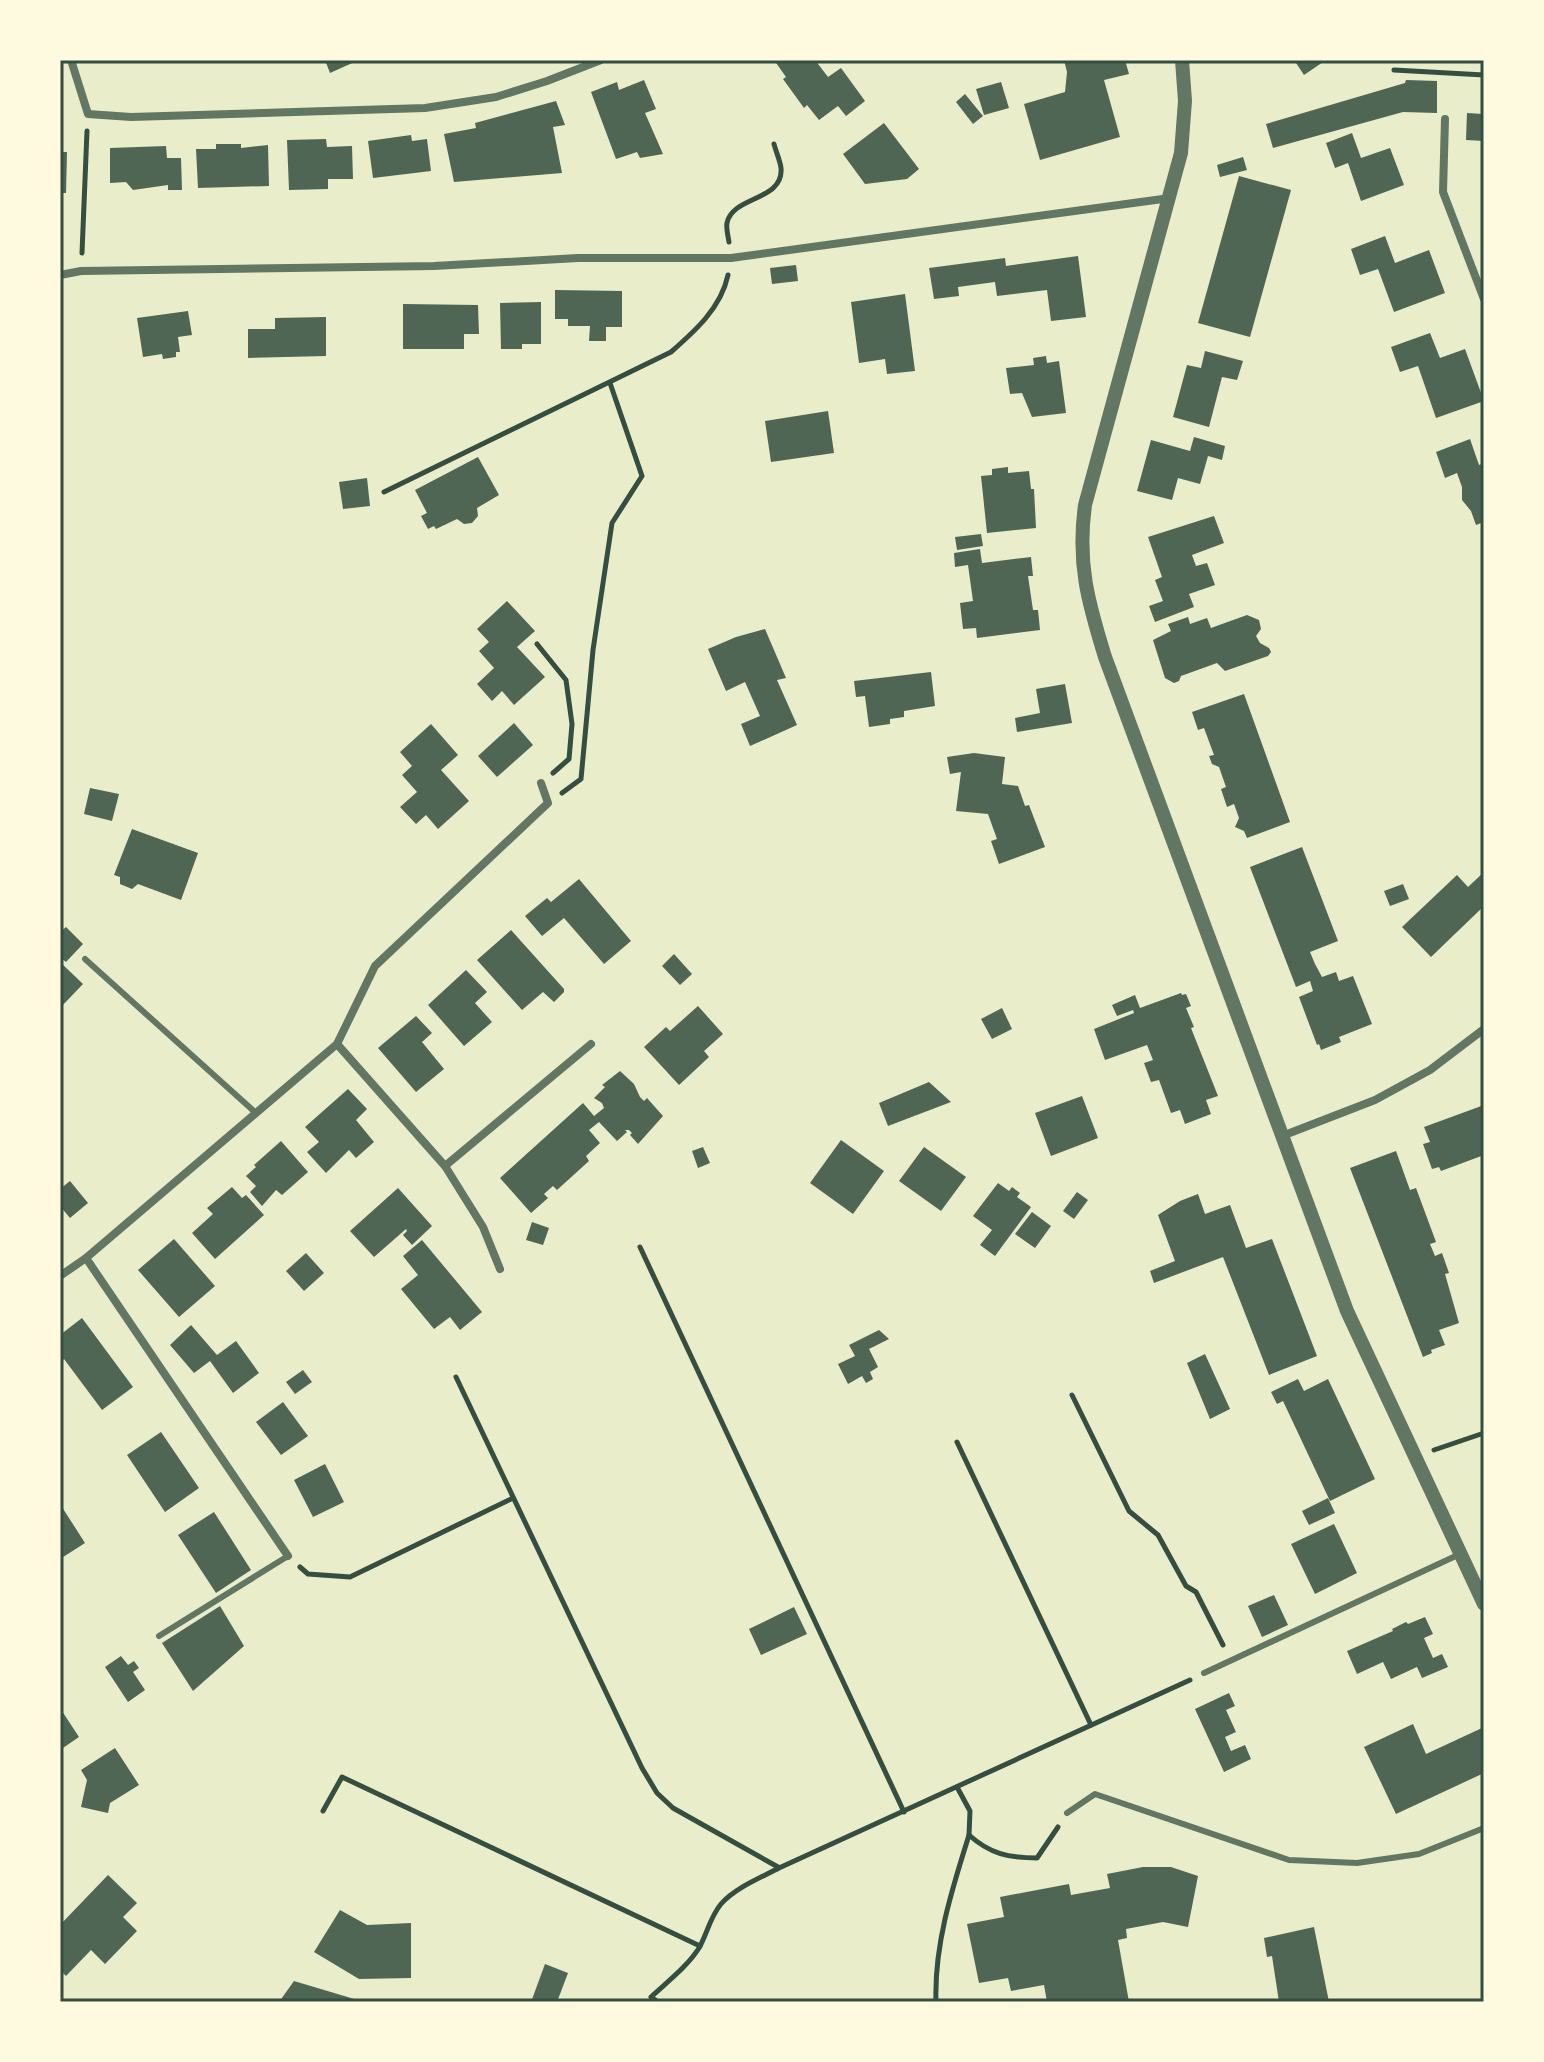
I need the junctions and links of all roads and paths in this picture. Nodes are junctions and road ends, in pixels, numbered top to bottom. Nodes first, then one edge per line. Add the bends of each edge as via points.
1 (71, 60) edge
2 (601, 60) edge
3 (1182, 60) edge
4 (1394, 70) dead end
5 (1484, 75) edge
6 (88, 114) junction
7 (1445, 119) dead end
8 (774, 144) dead end
9 (1170, 198) junction
10 (731, 258) junction
11 (1484, 266) edge
12 (1473, 270) junction
13 (81, 271) junction
14 (60, 275) edge
15 (1484, 299) edge
16 (610, 383) junction
17 (384, 492) dead end
18 (537, 644) dead end
19 (581, 779) dead end
20 (541, 783) joint
21 (85, 959) dead end
22 (1484, 1029) edge
23 (337, 1044) junction
24 (591, 1044) dead end
25 (256, 1113) junction
26 (1282, 1136) junction
27 (445, 1166) junction
28 (640, 1247) dead end
29 (86, 1258) junction
30 (500, 1269) dead end
31 (60, 1276) edge
32 (456, 1377) dead end
33 (1072, 1395) dead end
34 (1484, 1433) edge
35 (957, 1442) dead end
36 (1414, 1456) junction
37 (513, 1498) junction
38 (1460, 1554) junction
39 (288, 1556) junction
40 (1484, 1604) edge
41 (159, 1636) dead end
42 (1231, 1660) junction
43 (1204, 1673) joint
44 (1091, 1725) junction
45 (957, 1787) junction
46 (323, 1811) dead end
47 (904, 1812) junction
48 (1067, 1813) joint
49 (1484, 1828) edge
50 (969, 1835) junction
51 (779, 1868) junction
52 (700, 1946) junction
53 (658, 2002) edge
54 (936, 2002) edge

1 - 6 street
2 - 6 street via 496,97 425,108
3 - 9 street via 1185,125
4 - 5 path
6 - 13 path
7 - 12 street via 1443,192
8 - 10 path via 782,170 778,184 732,210 726,224
9 - 10 street
9 - 26 street via 1085,505 1084,584 1110,671
10 - 13 street
10 - 16 path via 726,284 703,325 671,352
11 - 12 street
12 - 15 street
13 - 14 street
16 - 17 path
16 - 19 path via 642,476 612,523
18 - 20 path via 566,680 572,724 569,759
20 - 23 street via 548,803 375,966
21 - 25 lane
22 - 26 street via 1430,1070 1375,1100
23 - 25 street
23 - 27 street
24 - 27 street
25 - 29 street
26 - 36 street via 1347,1311
27 - 30 street via 483,1227
28 - 47 path
29 - 31 street
29 - 39 street
32 - 37 path
33 - 42 path via 1129,1511 1158,1535 1186,1586 1196,1592
34 - 36 path
35 - 44 path
36 - 38 street
37 - 39 path via 350,1577 308,1574
37 - 51 path via 657,1793 673,1808
38 - 40 street
38 - 42 lane
39 - 41 lane
42 - 43 lane
43 - 44 path
44 - 45 path
45 - 47 path
45 - 50 path via 970,1811
46 - 52 path via 342,1777
47 - 51 path
48 - 49 lane via 1095,1794 1289,1860 1357,1863 1419,1854
48 - 50 path via 1037,1858 992,1852
50 - 54 path via 939,1942
51 - 52 path via 723,1902
52 - 53 path via 651,1997

